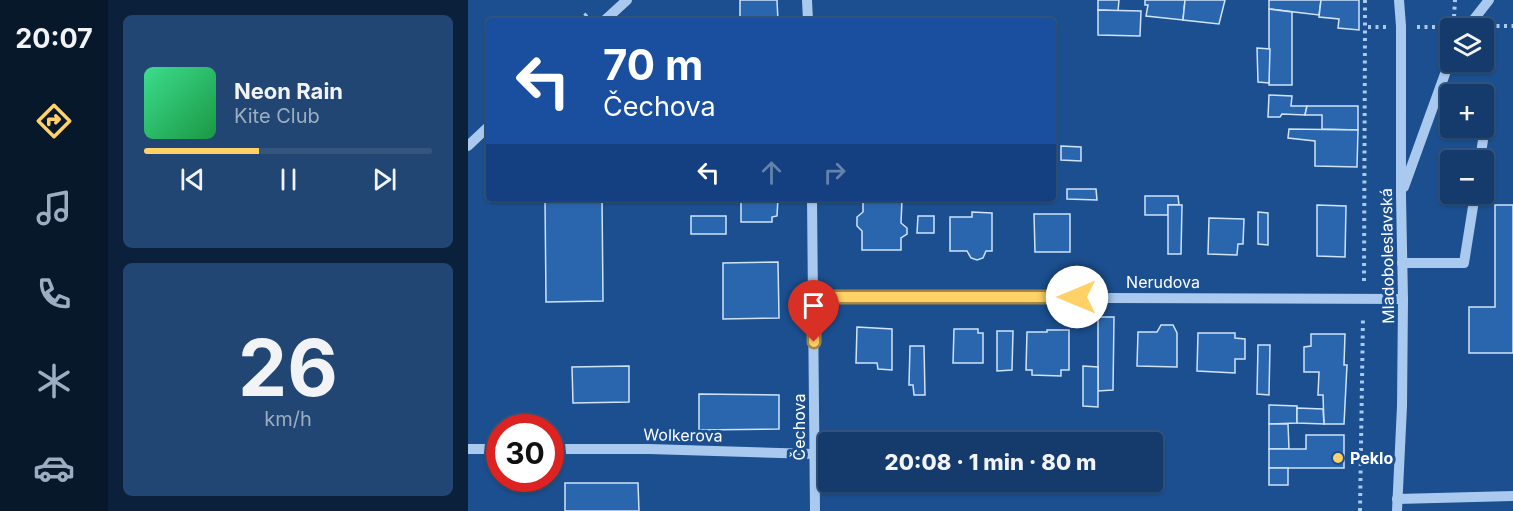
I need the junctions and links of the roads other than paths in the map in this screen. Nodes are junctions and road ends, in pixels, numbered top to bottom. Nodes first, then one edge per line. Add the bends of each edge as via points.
1 (627, 0) edge
2 (807, 0) edge
3 (1399, 0) edge
4 (1489, 0) edge
5 (607, 18) edge
6 (808, 18) edge
7 (1475, 18) edge
8 (1446, 72) edge
9 (486, 129) edge
10 (1483, 140) dead end
11 (468, 146) edge
12 (1482, 150) edge
13 (1401, 196) junction
14 (812, 201) edge
15 (1473, 204) edge
16 (1402, 263) junction
17 (814, 297) junction
18 (1403, 299) junction
19 (468, 449) edge
20 (486, 449) edge
21 (564, 449) edge
22 (814, 454) junction
23 (1513, 496) edge
24 (1397, 499) junction
25 (815, 511) edge
26 (1397, 511) edge

1 - 5 street
2 - 6 street
3 - 13 street, Mladoboleslavská
4 - 7 street
8 - 13 street
9 - 11 street
10 - 12 street
13 - 16 street, Mladoboleslavská
14 - 17 street, Čechova
15 - 16 street via 1464,263
16 - 18 street, Mladoboleslavská
17 - 18 street, Nerudova
17 - 22 street, Čechova
18 - 24 street, Mladoboleslavská
19 - 20 street
21 - 22 street, Wolkerova
22 - 25 street, Čechova
23 - 24 street
24 - 26 street, Mladoboleslavská

